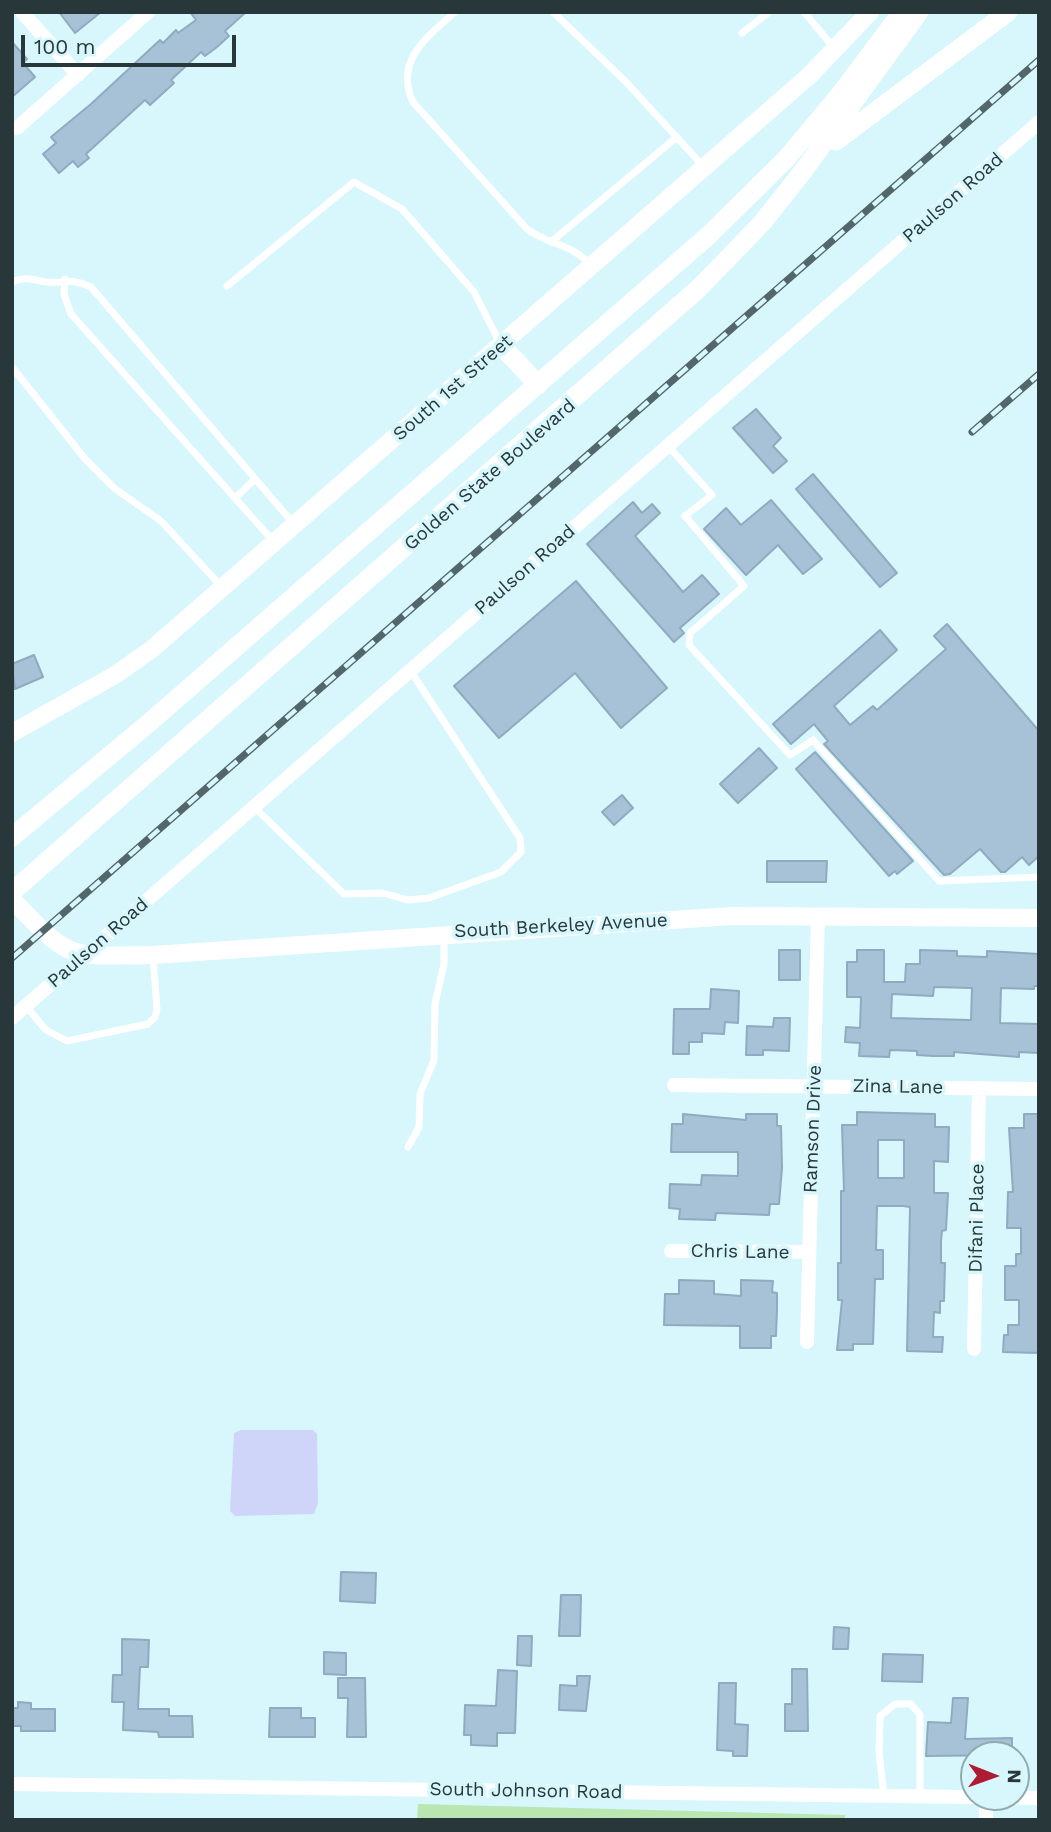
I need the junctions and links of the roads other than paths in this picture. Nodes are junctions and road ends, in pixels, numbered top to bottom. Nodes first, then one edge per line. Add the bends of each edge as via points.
1 (22, 12) edge
2 (148, 12) edge
3 (455, 12) edge
4 (553, 12) edge
5 (769, 12) edge
6 (804, 12) edge
7 (870, 12) edge
8 (902, 12) edge
9 (919, 12) edge
10 (1008, 12) edge
11 (742, 33) dead end
12 (836, 50) junction
13 (78, 75) junction
14 (1039, 122) edge
15 (14, 130) edge
16 (677, 137) junction
17 (705, 167) junction
18 (804, 170) junction
19 (551, 242) junction
20 (592, 267) junction
21 (65, 279) junction
22 (12, 282) edge
23 (228, 286) dead end
24 (502, 346) junction
25 (12, 367) edge
26 (538, 385) junction
27 (668, 446) junction
28 (256, 480) junction
29 (235, 498) junction
30 (296, 527) junction
31 (275, 544) junction
32 (223, 589) junction
33 (410, 670) junction
34 (12, 733) edge
35 (69, 789) junction
36 (254, 807) junction
37 (12, 821) edge
38 (12, 837) edge
39 (1039, 877) edge
40 (12, 892) edge
41 (12, 898) edge
42 (818, 915) junction
43 (1039, 918) edge
44 (444, 933) junction
45 (153, 955) junction
46 (83, 956) junction
47 (26, 1006) junction
48 (12, 1018) edge
49 (674, 1085) dead end
50 (814, 1087) junction
51 (979, 1088) junction
52 (1039, 1089) edge
53 (408, 1147) dead end
54 (671, 1251) dead end
55 (809, 1252) junction
56 (807, 1342) dead end
57 (974, 1349) dead end
58 (12, 1784) edge
59 (884, 1796) junction
60 (919, 1796) junction
61 (960, 1797) edge

1 - 13 street
2 - 13 street
3 - 19 lane via 413,55 406,87 414,102 527,229
4 - 16 lane
5 - 11 lane
6 - 12 lane
7 - 12 street, South 1st Street
8 - 26 main road, Golden State Boulevard via 786,159 709,235
9 - 18 main road, Golden State Boulevard
10 - 18 main road via 860,119
12 - 17 street, South 1st Street
13 - 15 street
14 - 27 street, Paulson Road
16 - 17 lane
16 - 19 lane
17 - 20 street, South 1st Street
18 - 40 main road, Golden State Boulevard via 743,243 667,319
19 - 20 lane via 580,253
20 - 24 street, South 1st Street
21 - 22 lane via 47,282 26,276
21 - 28 lane via 91,287
21 - 29 lane via 64,294 71,314
23 - 24 lane via 354,182 402,209 474,292
24 - 26 main road
24 - 30 street, South 1st Street
25 - 32 lane via 86,460 114,488 161,522
26 - 35 main road, Golden State Boulevard
27 - 33 street, Paulson Road
27 - 39 lane via 712,495 685,516 744,586 690,633 689,645 790,755 813,740 939,881
28 - 29 lane
28 - 30 lane
29 - 31 lane
30 - 31 street, South 1st Street
31 - 32 street, South 1st Street
32 - 34 street, South 1st Street via 130,666
33 - 36 street, Paulson Road
33 - 36 lane via 520,838 521,852 501,872 429,898 344,894
35 - 37 main road via 50,791
35 - 38 main road, Golden State Boulevard
36 - 46 street, Paulson Road
41 - 46 street via 57,945
42 - 43 street, South Berkeley Avenue
42 - 44 street, South Berkeley Avenue
42 - 50 street, Ramson Drive
44 - 45 street, South Berkeley Avenue
44 - 53 lane via 434,1060 420,1094 419,1128
45 - 46 street, South Berkeley Avenue
45 - 47 lane via 157,1009 148,1024 67,1041 46,1030
46 - 47 street, Paulson Road
47 - 48 street, Paulson Road
49 - 50 street, Zina Lane
50 - 51 street, Zina Lane
50 - 55 street, Ramson Drive
51 - 52 street, Zina Lane
51 - 57 street, Difani Place
54 - 55 street, Chris Lane
55 - 56 street, Ramson Drive
58 - 59 street, South Johnson Road
59 - 60 street, South Johnson Road
59 - 60 lane via 880,1716 895,1703 911,1704 920,1715
60 - 61 street, South Johnson Road

